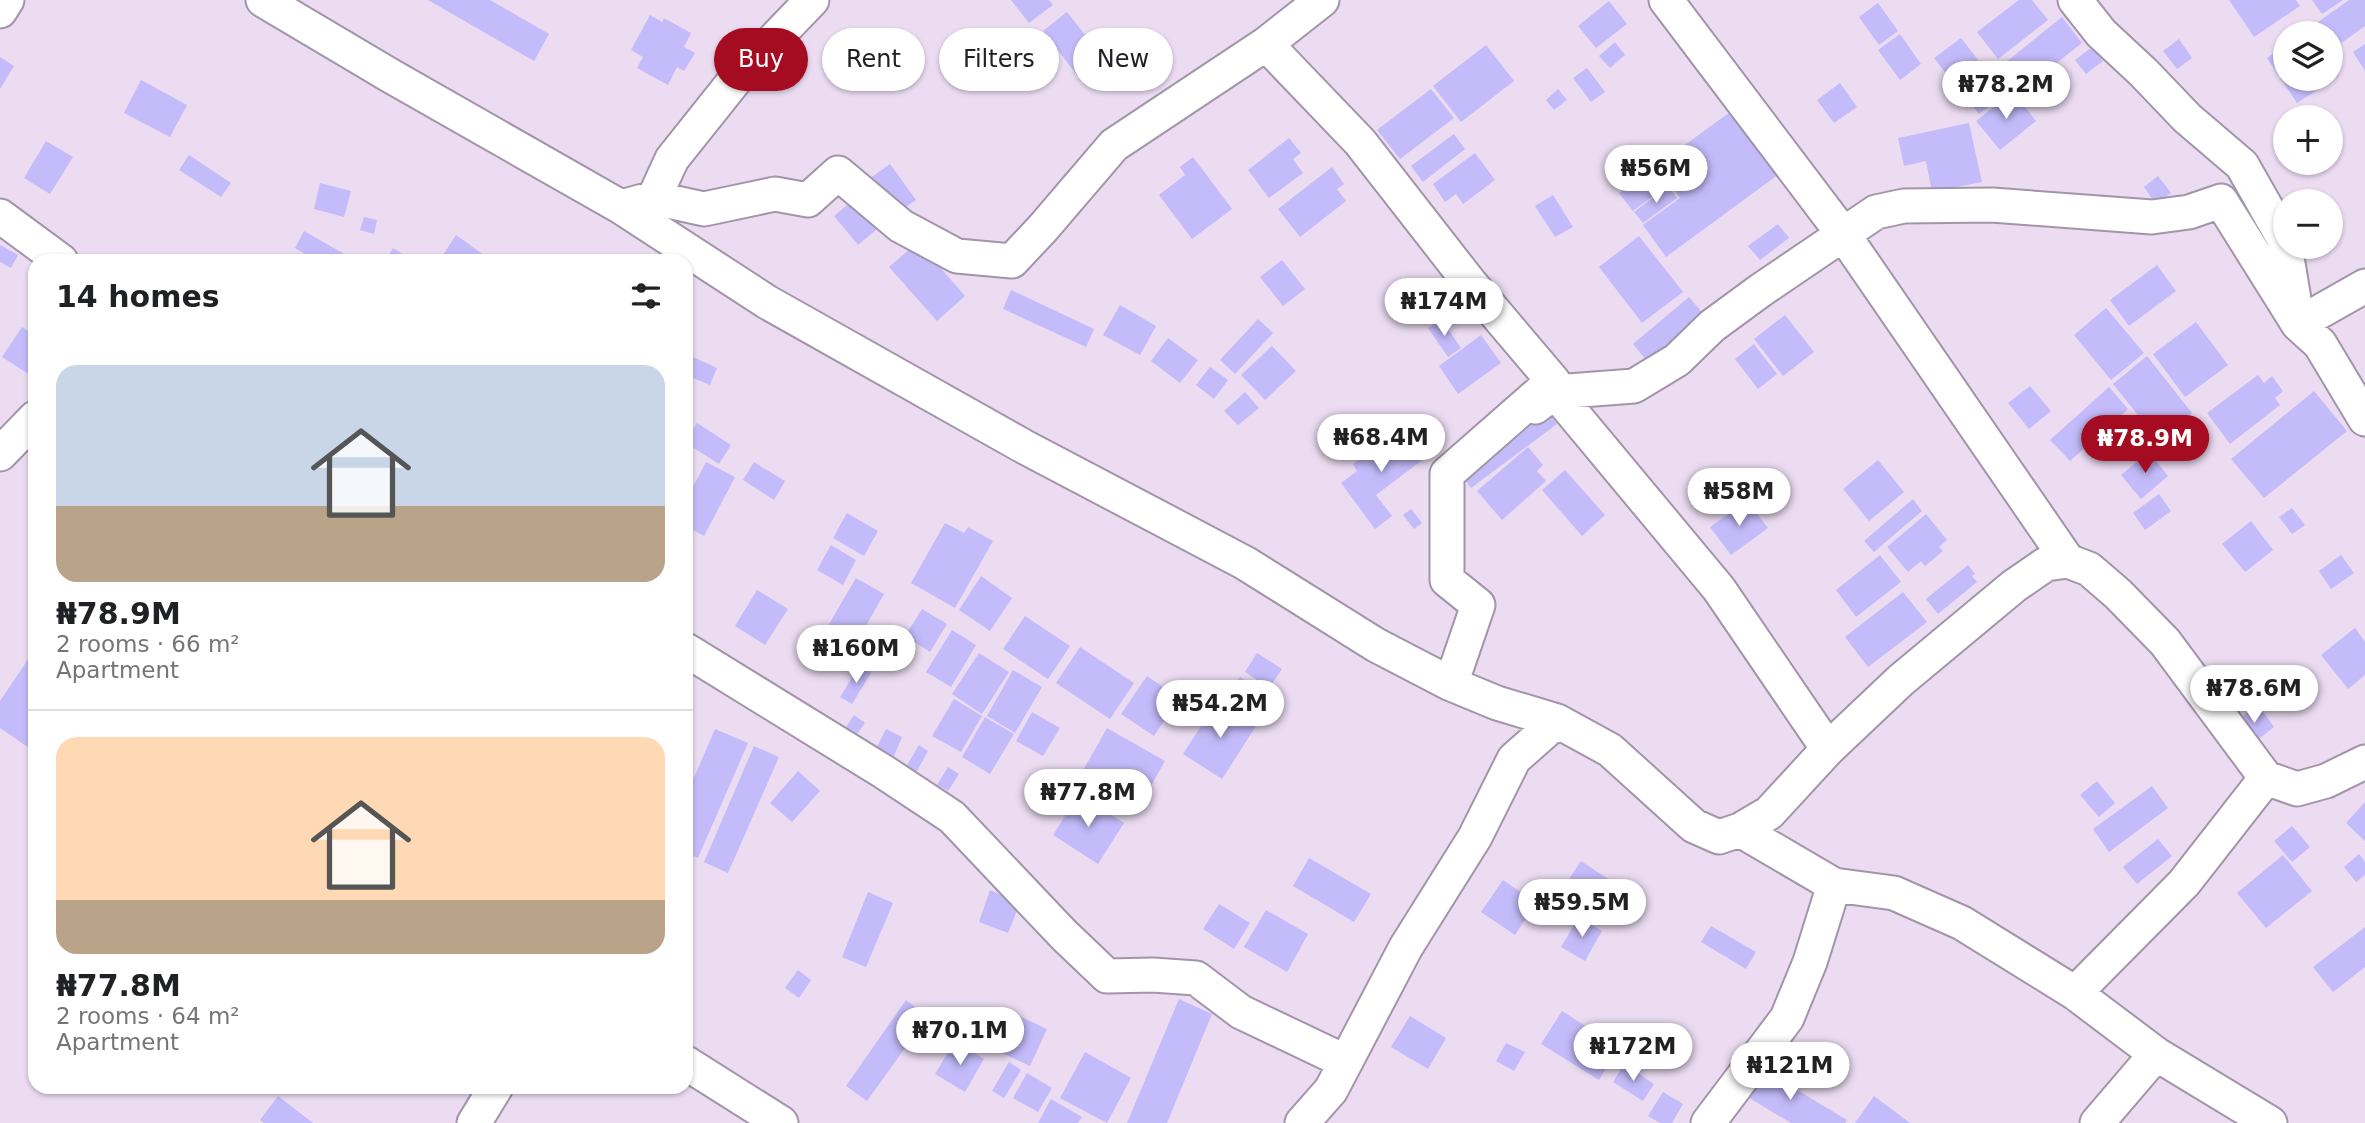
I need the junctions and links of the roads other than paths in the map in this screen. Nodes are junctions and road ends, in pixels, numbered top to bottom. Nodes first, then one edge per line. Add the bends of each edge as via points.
1 (7, 0) edge
2 (263, 0) edge
3 (812, 0) edge
4 (1322, 0) edge
5 (1666, 0) edge
6 (2075, 0) edge
7 (0, 11) edge
8 (1266, 44) junction
9 (654, 198) junction
10 (621, 207) junction
11 (0, 216) edge
12 (1843, 234) junction
13 (52, 254) edge
14 (2365, 286) edge
15 (2298, 324) junction
16 (1555, 392) junction
17 (2365, 419) edge
18 (28, 425) edge
19 (0, 454) edge
20 (1447, 474) junction
21 (2068, 561) junction
22 (693, 654) edge
23 (1451, 684) junction
24 (1497, 703) junction
25 (1557, 721) junction
26 (1828, 749) junction
27 (1514, 759) junction
28 (2365, 762) edge
29 (2266, 778) junction
30 (1740, 830) junction
31 (1834, 885) junction
32 (2075, 993) junction
33 (2155, 1054) junction
34 (1344, 1061) junction
35 (693, 1067) edge
36 (492, 1094) edge
37 (474, 1123) edge
38 (781, 1123) edge
39 (1302, 1123) edge
40 (1707, 1123) edge
41 (2097, 1123) edge
42 (2270, 1123) edge

1 - 7 street
2 - 10 street
3 - 9 street via 734,80 672,159
4 - 8 street
5 - 12 street
6 - 15 street via 2101,33 2187,118 2242,165 2284,239
8 - 9 street via 1114,145 1012,261 957,256 901,226 838,173 808,200 775,194 704,209
8 - 20 street via 1360,142 1553,382
9 - 10 street
10 - 23 street via 767,302 1023,446 1245,563 1376,645
11 - 13 street
12 - 15 street via 1876,212 1904,206 1992,205 2152,217 2221,201
12 - 16 street via 1712,326 1676,360 1634,386
12 - 21 street
14 - 15 street
15 - 17 street via 2320,344
16 - 20 street
16 - 26 street via 1719,589
18 - 19 street
20 - 23 street via 1447,580 1478,605
21 - 26 street via 2046,564 2014,586 1900,680
21 - 29 street via 2089,569 2165,642
22 - 34 street via 952,817 1107,976 1196,978 1241,1012
23 - 24 street
24 - 25 street
24 - 27 street
25 - 27 street
25 - 30 street via 1610,750 1694,826 1718,837
26 - 30 street via 1769,813
27 - 34 street via 1475,837 1406,947
28 - 29 street via 2297,789
29 - 32 street via 2184,883
30 - 31 street
31 - 32 street via 1894,893 1962,923
31 - 40 street via 1787,1018
32 - 33 street
33 - 41 street
33 - 42 street
34 - 39 street via 1331,1090
35 - 38 street
36 - 37 street

